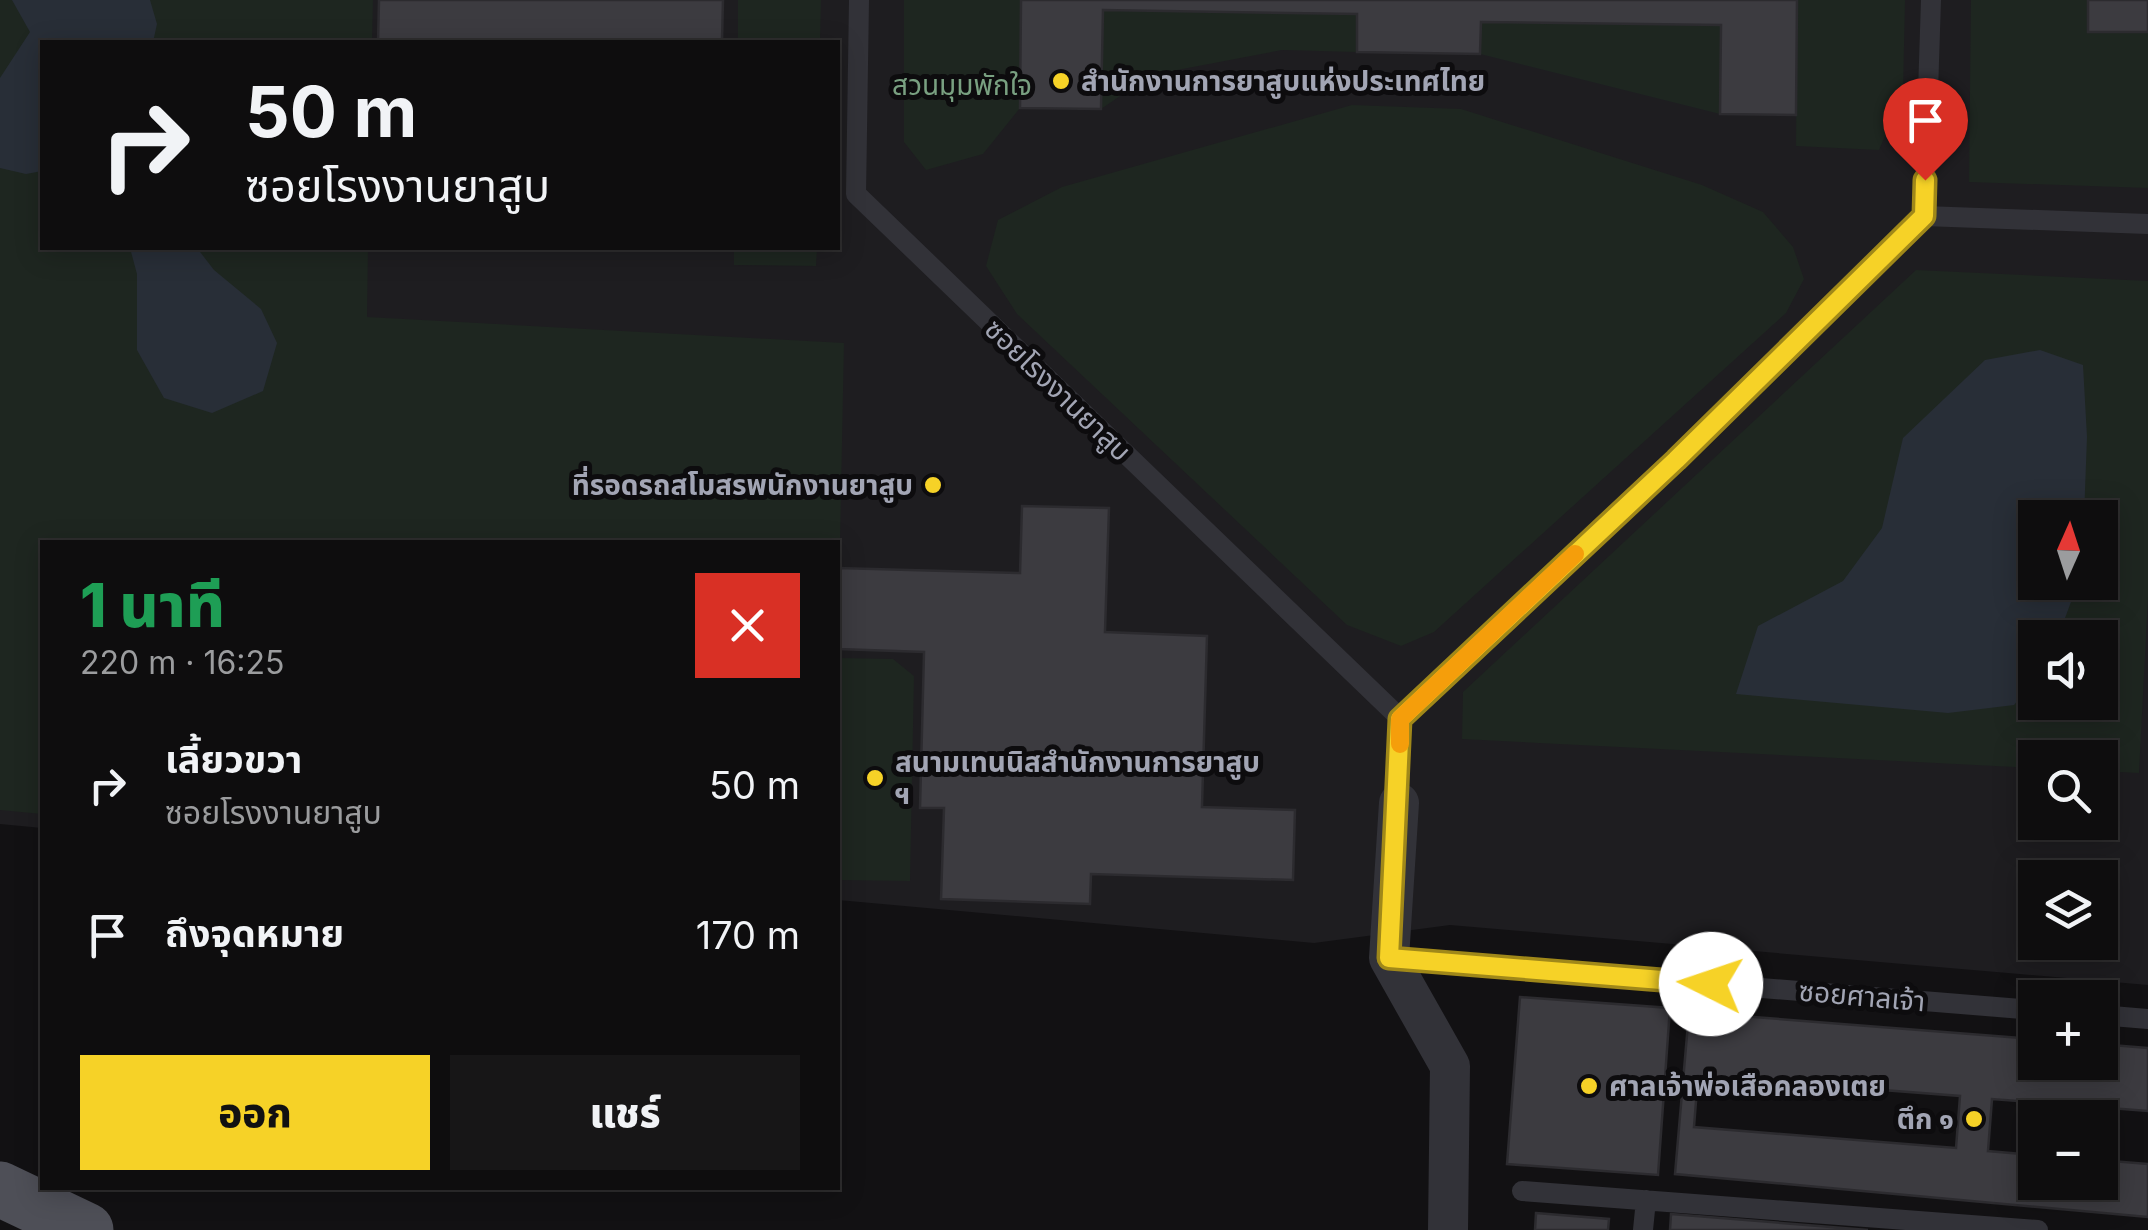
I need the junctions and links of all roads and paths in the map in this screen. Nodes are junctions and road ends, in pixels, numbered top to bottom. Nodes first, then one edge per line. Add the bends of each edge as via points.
1 (859, 0) edge
2 (1930, 0) edge
3 (1924, 216) junction
4 (2148, 224) edge
5 (1400, 719) junction
6 (1399, 802) joint
7 (1389, 958) junction
8 (2018, 1009) edge
9 (2118, 1016) edge
10 (2148, 1019) edge
11 (0, 1189) edge
12 (1522, 1191) dead end
13 (1646, 1200) junction
14 (86, 1230) edge
15 (1448, 1230) edge
16 (1643, 1230) edge
17 (2038, 1230) edge

1 - 5 lane, ซอยโรงงานยาสูบ via 856,194
2 - 3 lane
3 - 4 lane
3 - 5 lane
5 - 6 lane
6 - 7 street
7 - 8 lane, ซอยศาลเจ้า
7 - 15 street via 1450,1066
9 - 10 lane
11 - 14 main road
12 - 13 lane
13 - 16 lane
13 - 17 lane

